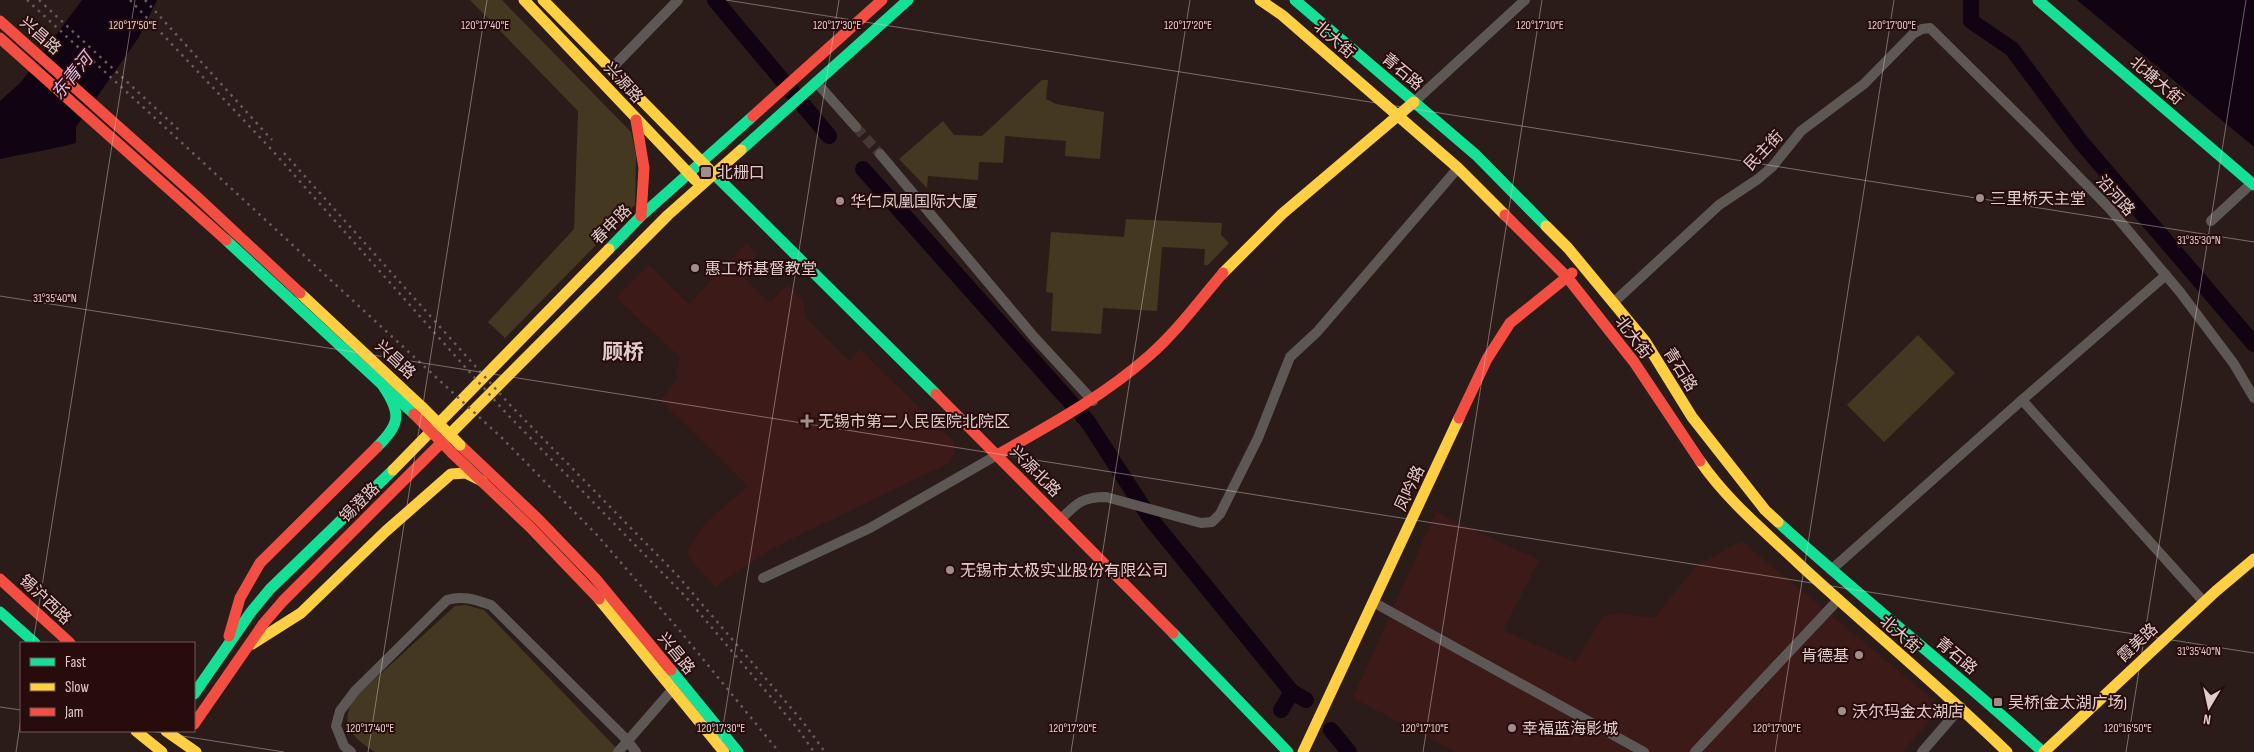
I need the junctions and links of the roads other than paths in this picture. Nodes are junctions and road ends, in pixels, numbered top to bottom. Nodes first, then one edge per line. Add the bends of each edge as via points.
1 (524, 0) edge
2 (543, 0) edge
3 (678, 0) edge
4 (882, 0) edge
5 (908, 0) edge
6 (1260, 0) edge
7 (1295, 0) edge
8 (1525, 0) edge
9 (2038, 0) edge
10 (0, 21) edge
11 (1935, 31) joint
12 (0, 38) edge
13 (611, 69) junction
14 (816, 82) junction
15 (1414, 102) junction
16 (1398, 115) junction
17 (635, 118) junction
18 (856, 127) tunnel mouth
19 (880, 154) tunnel mouth
20 (702, 161) junction
21 (1458, 168) junction
22 (687, 173) junction
23 (714, 174) junction
24 (2253, 184) edge
25 (701, 186) junction
26 (641, 216) junction
27 (2212, 222) dead end
28 (1581, 266) junction
29 (2166, 275) junction
30 (1567, 277) junction
31 (1614, 302) junction
32 (565, 318) joint
33 (383, 386) junction
34 (2254, 398) edge
35 (2022, 400) junction
36 (1089, 403) junction
37 (418, 411) junction
38 (456, 449) junction
39 (997, 455) junction
40 (482, 482) junction
41 (377, 486) joint
42 (1061, 519) junction
43 (2254, 559) edge
44 (1831, 570) junction
45 (763, 578) dead end
46 (0, 579) edge
47 (1838, 600) junction
48 (1373, 602) junction
49 (2204, 602) junction
50 (0, 612) edge
51 (34, 642) edge
52 (69, 642) edge
53 (248, 646) junction
54 (226, 647) junction
55 (672, 690) junction
56 (195, 693) edge
57 (1961, 707) junction
58 (195, 723) edge
59 (137, 732) edge
60 (166, 732) edge
61 (168, 732) edge
62 (188, 732) edge
63 (627, 740) junction
64 (181, 742) junction
65 (156, 750) edge
66 (173, 752) edge
67 (196, 752) edge
68 (351, 752) edge
69 (618, 752) edge
70 (636, 752) edge
71 (724, 752) edge
72 (738, 752) edge
73 (1288, 752) edge
74 (1304, 752) edge
75 (1644, 752) edge
76 (1695, 752) edge
77 (1922, 752) edge
78 (2007, 752) edge
79 (2043, 752) edge

1 - 17 main road, 兴源路
2 - 13 main road, 兴源路
3 - 13 street
4 - 20 main road, 春申路
5 - 14 main road, 春申路
6 - 16 main road, 北大街 via 1282,15
7 - 15 main road, 青石路
8 - 15 street
9 - 24 main road, 北塘大街
10 - 37 main road, 兴昌路 via 127,134
11 - 29 street, 沿河路 via 2104,202
11 - 31 street, 民主街 via 1922,28 1913,34 1864,84 1801,131 1758,180 1719,205
12 - 33 main road, 兴昌路 via 119,142
13 - 20 main road, 兴源路
14 - 18 street
14 - 23 main road, 春申路
15 - 16 main road
15 - 28 main road, 青石路 via 1476,155 1568,248
16 - 21 main road, 北大街
16 - 36 main road via 1238,255 1172,335 1131,373
17 - 22 main road, 兴源路
17 - 26 main road via 643,146 645,171
19 - 36 street
20 - 22 main road, 春申路
20 - 23 main road, 兴源路
21 - 30 main road, 北大街
21 - 42 street via 1317,332 1290,357 1258,438 1220,514 1212,522 1201,522 1106,496 1080,500
22 - 25 main road, 兴源路
22 - 26 main road, 春申路
23 - 25 main road, 春申路
23 - 39 main road, 兴源北路
24 - 27 street
25 - 32 main road, 春申路
26 - 41 main road, 春申路
28 - 30 main road, 凤吟路
28 - 31 main road, 青石路
29 - 34 street, 沿河路 via 2234,364
29 - 35 street
30 - 47 main road, 北大街 via 1634,362 1714,481
30 - 48 main road, 凤吟路 via 1510,323 1487,359
31 - 44 main road, 青石路 via 1645,341 1692,417 1765,510
32 - 53 main road, 锡澄路 via 282,601
33 - 37 main road, 兴昌路
33 - 54 main road via 396,405 398,420 392,432 260,564 245,584
35 - 44 street
35 - 49 street
36 - 39 main road
37 - 38 main road, 兴昌路, bridge
38 - 40 main road, 兴昌路
38 - 72 main road, 兴昌路 via 538,519 595,578
39 - 42 main road, 兴源北路
39 - 45 street via 870,528
40 - 53 main road via 466,473 451,474 301,613
40 - 55 main road, 兴昌路 via 530,526 587,586
41 - 54 main road, 锡澄路 via 270,590
42 - 73 main road, 兴源北路
43 - 49 main road, 霞美路
44 - 79 main road, 青石路 via 1977,692
46 - 52 main road, 锡沪西路
47 - 57 main road, 北大街
47 - 76 street
48 - 74 main road, 凤吟路
48 - 75 street
49 - 79 main road, 霞美路
50 - 51 main road
53 - 58 main road, 锡澄路
54 - 56 main road, 锡澄路
55 - 63 street
55 - 71 main road, 兴昌路
57 - 77 street
57 - 78 main road, 北大街
59 - 65 main road
60 - 65 main road
61 - 64 main road
62 - 64 main road
63 - 68 street via 491,605 457,597 447,600 355,691 340,711 336,726 344,746
63 - 69 street
63 - 70 street
64 - 66 main road
64 - 67 main road

